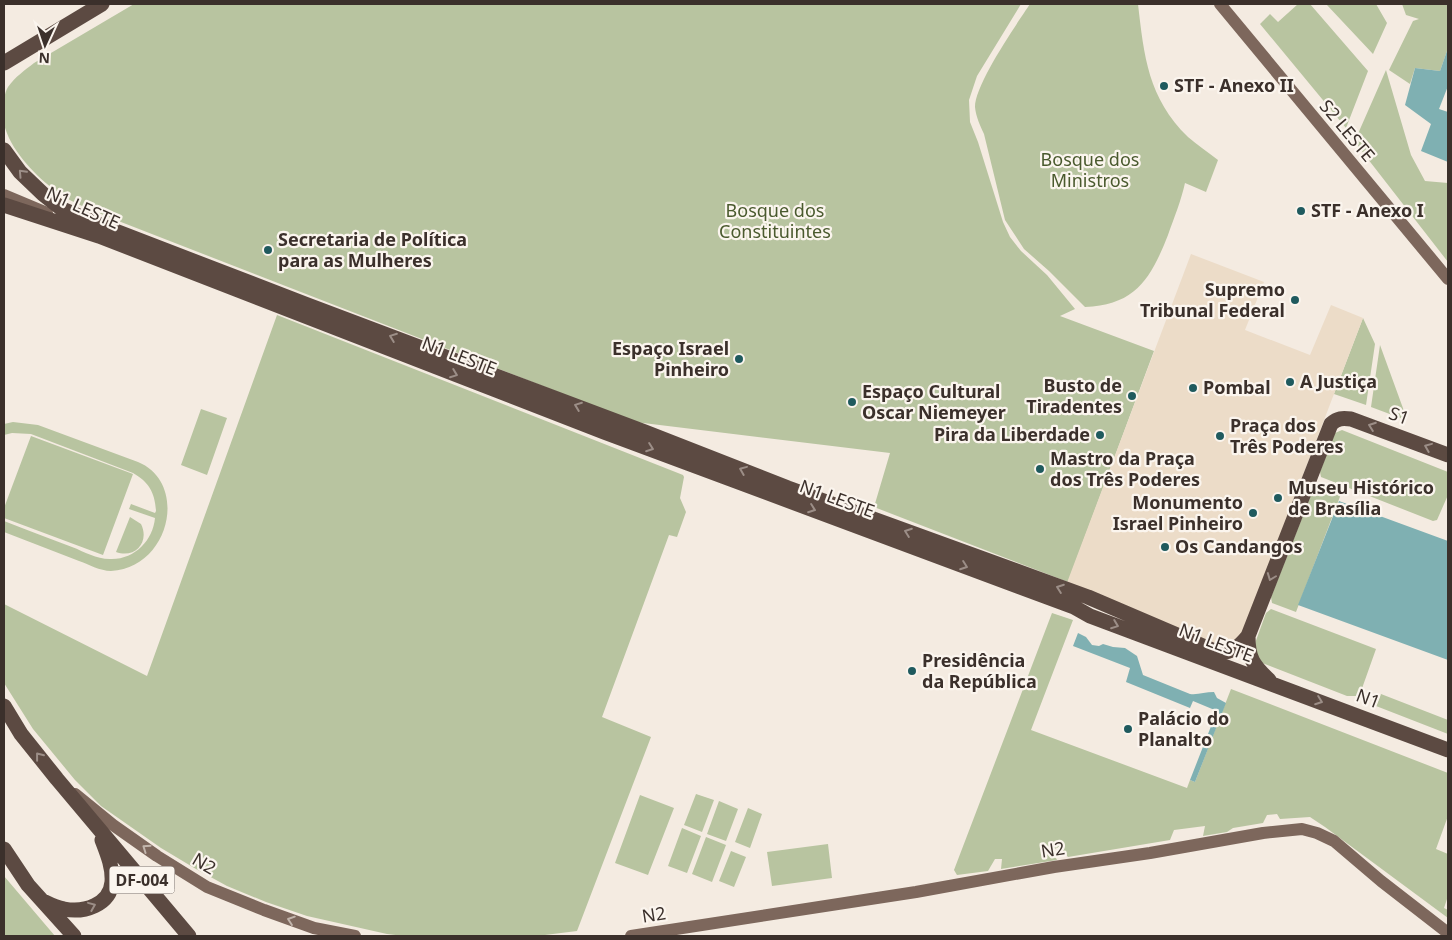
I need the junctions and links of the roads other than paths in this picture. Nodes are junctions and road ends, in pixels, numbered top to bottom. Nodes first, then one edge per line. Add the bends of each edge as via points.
1 (102, 4) edge
2 (1220, 4) edge
3 (20, 53) junction
4 (4, 63) edge
5 (4, 75) edge
6 (4, 150) edge
7 (4, 195) edge
8 (4, 205) edge
9 (102, 232) junction
10 (1448, 279) edge
11 (1448, 456) edge
12 (1248, 636) junction
13 (1273, 684) junction
14 (4, 706) edge
15 (1448, 750) edge
16 (57, 779) junction
17 (98, 828) junction
18 (4, 849) edge
19 (45, 902) junction
20 (1448, 933) edge
21 (74, 936) edge
22 (189, 936) edge
23 (355, 936) edge
24 (631, 936) edge

1 - 3 highway
2 - 10 main road, S2 LESTE
3 - 4 highway
3 - 5 highway
9 -> 6 highway via 50,199 20,172
7 - 9 main road, N1 LESTE
8 - 9 highway
12 -> 9 highway, N1 LESTE via 1238,648 1229,653 1219,653 1088,597 788,488 305,304
9 -> 13 highway, N1 LESTE via 596,428
11 -> 12 highway, S1 via 1351,419 1336,419 1326,433
12 - 13 highway via 1251,660
13 -> 15 highway, N1
16 -> 14 highway, DF-004 via 21,734
16 - 17 highway, DF-004
23 -> 16 main road, N2 via 314,928 207,887 113,825
19 -> 17 highway via 63,909 80,910 105,898 111,888 112,873
17 - 22 highway, DF-004
18 - 19 highway via 28,885
19 - 21 highway
20 - 24 main road, N2 via 1334,841 1302,829 1286,829

